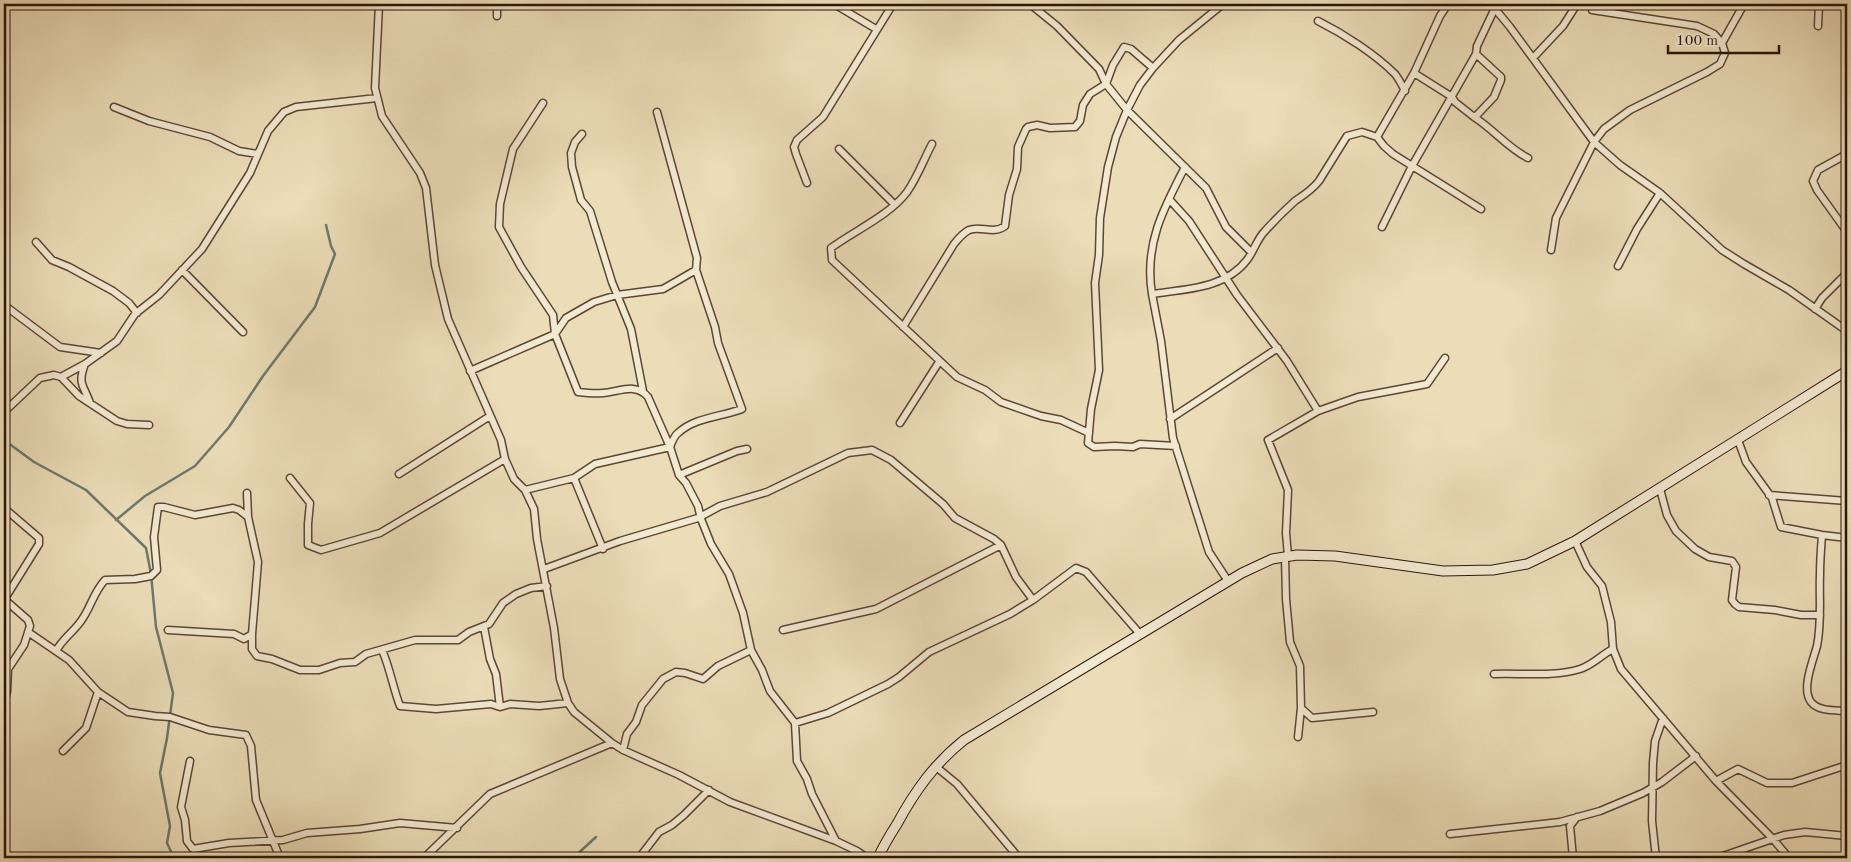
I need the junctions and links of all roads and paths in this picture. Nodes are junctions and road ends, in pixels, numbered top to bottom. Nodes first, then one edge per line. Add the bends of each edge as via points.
1 (379, 4) edge
2 (497, 4) edge
3 (834, 4) edge
4 (894, 4) edge
5 (1030, 4) edge
6 (1223, 4) edge
7 (1448, 4) edge
8 (1577, 4) edge
9 (1744, 4) edge
10 (1819, 4) edge
11 (1493, 6) edge
12 (1592, 10) dead end
13 (497, 16) dead end
14 (1318, 21) dead end
15 (1818, 26) dead end
16 (876, 29) junction
17 (1722, 43) junction
18 (1476, 54) junction
19 (1533, 58) junction
20 (1152, 68) junction
21 (1414, 74) junction
22 (1106, 84) junction
23 (1405, 91) junction
24 (1452, 97) junction
25 (377, 98) junction
26 (543, 104) dead end
27 (114, 107) dead end
28 (1127, 110) junction
29 (657, 112) dead end
30 (1474, 117) junction
31 (582, 134) dead end
32 (1377, 137) junction
33 (1594, 142) junction
34 (932, 144) dead end
35 (839, 149) dead end
36 (258, 154) junction
37 (1847, 154) edge
38 (1528, 158) dead end
39 (1412, 166) junction
40 (1186, 167) junction
41 (807, 183) dead end
42 (1660, 193) junction
43 (1168, 199) junction
44 (894, 204) junction
45 (1481, 208) dead end
46 (1382, 226) dead end
47 (1847, 232) edge
48 (36, 242) dead end
49 (1551, 250) dead end
50 (1251, 252) junction
51 (1618, 266) dead end
52 (182, 270) junction
53 (696, 270) junction
54 (1847, 273) edge
55 (1226, 280) junction
56 (1152, 294) junction
57 (617, 296) junction
58 (4, 305) edge
59 (1815, 309) junction
60 (137, 313) junction
61 (904, 327) junction
62 (243, 332) dead end
63 (1847, 332) edge
64 (555, 334) junction
65 (1278, 348) junction
66 (101, 353) junction
67 (1445, 358) dead end
68 (939, 362) junction
69 (85, 364) junction
70 (470, 371) junction
71 (1847, 371) edge
72 (61, 377) junction
73 (643, 391) junction
74 (90, 404) junction
75 (1318, 411) junction
76 (4, 412) edge
77 (490, 416) junction
78 (1170, 419) junction
79 (900, 423) dead end
80 (149, 425) dead end
81 (1089, 433) junction
82 (1738, 440) junction
83 (1176, 446) junction
84 (670, 447) junction
85 (747, 449) dead end
86 (505, 459) junction
87 (399, 474) dead end
88 (680, 475) junction
89 (290, 478) dead end
90 (574, 478) junction
91 (1660, 489) junction
92 (525, 490) junction
93 (247, 493) dead end
94 (1769, 495) junction
95 (1847, 501) edge
96 (4, 508) edge
97 (700, 516) junction
98 (248, 517) junction
99 (1822, 535) junction
100 (1847, 538) edge
101 (1575, 541) junction
102 (1001, 545) junction
103 (603, 549) junction
104 (1287, 556) junction
105 (544, 569) junction
106 (1228, 581) junction
107 (547, 586) junction
108 (4, 600) edge
109 (1033, 600) junction
110 (1820, 615) junction
111 (484, 627) junction
112 (168, 630) dead end
113 (783, 630) dead end
114 (28, 632) junction
115 (252, 634) junction
116 (1140, 634) junction
117 (382, 650) junction
118 (751, 650) junction
119 (1613, 650) junction
120 (56, 651) junction
121 (1494, 674) dead end
122 (98, 692) junction
123 (568, 702) junction
124 (4, 705) edge
125 (500, 707) junction
126 (1301, 708) junction
127 (1847, 711) edge
128 (1373, 712) dead end
129 (1663, 718) junction
130 (795, 723) junction
131 (1298, 737) dead end
132 (612, 744) junction
133 (623, 750) junction
134 (63, 751) dead end
135 (1696, 756) junction
136 (190, 761) dead end
137 (1847, 765) edge
138 (935, 766) junction
139 (1716, 781) junction
140 (1654, 786) junction
141 (709, 790) junction
142 (1577, 817) junction
143 (457, 828) junction
144 (1450, 834) dead end
145 (1847, 836) edge
146 (1773, 839) junction
147 (272, 840) junction
148 (836, 841) junction
149 (1730, 856) edge
150 (280, 858) edge
151 (424, 858) edge
152 (639, 858) edge
153 (867, 858) edge
154 (878, 858) edge
155 (1019, 858) edge
156 (1573, 858) edge
157 (1656, 858) edge
158 (1717, 858) edge
159 (1789, 858) edge

1 - 25 street
2 - 13 street
3 - 16 street
4 - 16 street
5 - 22 street via 1057,26 1099,69
6 - 20 street via 1179,40
7 - 21 street
8 - 19 street via 1563,26
9 - 17 street
10 - 15 street
11 - 18 street
11 - 19 street
12 - 17 street via 1697,26 1714,34
14 - 23 street via 1353,41 1396,75
16 - 41 street via 823,117 797,140 794,147
17 - 33 street via 1726,53 1720,64 1630,110 1604,129
18 - 24 street
18 - 30 street via 1501,80 1494,97
19 - 33 street
20 - 22 street via 1131,49 1124,47
20 - 28 street
21 - 23 street
21 - 24 street
22 - 28 street
22 - 61 street via 1090,94 1075,127 1037,125 1026,129 1018,147 1017,169 1005,226 995,231 970,229 964,233 954,244
23 - 32 street
24 - 30 street
24 - 39 street
25 - 36 street via 291,108 268,131
25 - 70 street via 382,116 420,173 426,188 441,293
26 - 64 street via 513,149 500,204 499,226 553,316
27 - 36 street via 149,121 210,137 239,151
28 - 40 street
28 - 81 street via 1108,167 1100,218 1095,283 1099,370
29 - 53 street via 697,258
30 - 38 street
31 - 57 street via 571,153 572,167 582,200 590,211
32 - 39 street
32 - 50 street via 1362,132 1347,136 1319,181 1263,232
33 - 42 street
33 - 49 street via 1556,218
34 - 44 street via 906,193
35 - 44 street
36 - 52 street via 210,239
37 - 47 street via 1818,170 1812,181
39 - 45 street
39 - 46 street
40 - 43 street
40 - 50 street via 1206,188 1226,227
42 - 51 street
42 - 59 street via 1722,250
43 - 55 street via 1189,221
43 - 56 street via 1152,242 1149,276
44 - 61 street via 882,216 831,248 832,260
48 - 60 street via 52,260 114,291
50 - 55 street via 1248,260
52 - 60 street
52 - 62 street
53 - 57 street via 663,289
53 - 84 street via 742,409 696,421 677,434
54 - 59 street
55 - 56 street
55 - 65 street
56 - 78 street
57 - 64 street via 594,302 566,318
57 - 73 street via 631,329
58 - 66 street via 60,347
59 - 63 street
60 - 66 street via 117,341
61 - 68 street
64 - 70 street
64 - 73 street via 578,392
65 - 75 street
65 - 78 street
66 - 69 street
67 - 75 street via 1427,384 1358,397
68 - 79 street
68 - 81 street via 957,377 985,390 1000,402 1061,420
69 - 72 street
69 - 74 street via 80,377
70 - 77 street
71 - 82 main road
72 - 74 street
72 - 76 street via 40,378
73 - 84 street
74 - 80 street via 117,421
75 - 104 street via 1268,440 1288,490
77 - 86 street
77 - 87 street
78 - 83 street
81 - 83 street via 1088,444 1094,447
82 - 91 main road
82 - 94 street via 1746,462
83 - 106 street via 1209,552
84 - 88 street
84 - 90 street via 595,464
85 - 88 street via 737,450
86 - 89 street via 380,533 320,550 308,545 310,503
86 - 92 street via 514,479
88 - 97 street via 696,500
90 - 92 street
90 - 103 street
91 - 101 main road
91 - 110 street via 1667,515 1676,531 1695,550 1709,557 1732,561 1736,567 1732,600 1735,604
92 - 105 street via 534,509
93 - 98 street
94 - 95 street
94 - 99 street via 1781,527
96 - 108 street via 39,538 39,544
97 - 102 street via 720,506 767,492 848,453 872,450 890,460 943,504 954,518
97 - 103 street
97 - 118 street via 735,590
98 - 115 street via 258,562
98 - 120 street via 233,508 195,515 158,507 154,536 157,570 151,576 105,580 96,590 83,619 62,640
99 - 100 street
99 - 110 street
101 - 104 main road via 1527,564 1493,570 1443,571 1335,556
101 - 119 street via 1587,567 1602,586 1611,622
102 - 109 street via 1016,576
102 - 113 street via 876,609
103 - 105 street
104 - 106 main road via 1262,563
104 - 126 street via 1286,599 1290,642 1300,666
105 - 107 street
106 - 116 main road
107 - 111 street via 516,594 503,603
107 - 123 street via 560,679
108 - 114 street via 28,620
109 - 116 street via 1076,568 1086,572
109 - 130 street via 929,652 888,684 828,713
110 - 127 street via 1817,645 1808,678 1810,701 1825,709
111 - 117 street via 458,640 415,640
111 - 125 street via 496,674
112 - 115 street via 234,634 244,639
114 - 120 street
114 - 124 street via 24,645 8,669
115 - 117 street via 252,650 257,656 305,670 355,662 366,654
116 - 138 main road via 964,740
117 - 125 street via 400,706 436,708 491,704
118 - 130 street via 770,691
118 - 133 street via 718,666 703,679 676,672 663,679 642,705 627,734
119 - 121 street via 1580,669
119 - 129 street via 1621,669
120 - 122 street via 69,660
122 - 134 street via 86,728
122 - 147 street via 128,712 170,717 208,730 246,735 251,746 256,800
123 - 125 street
123 - 132 street via 579,718
126 - 128 street via 1312,718
126 - 131 street
129 - 135 street
129 - 140 street via 1655,741
130 - 148 street via 797,761
132 - 133 street
132 - 143 street via 494,792
133 - 141 street
135 - 139 street
135 - 140 street
136 - 147 street via 181,807 191,847 197,850 229,843
137 - 139 street via 1792,783 1768,783 1738,769
138 - 154 main road
138 - 155 street via 957,784
139 - 146 street
140 - 142 street via 1643,794
140 - 157 street via 1652,821
141 - 148 street via 730,802
141 - 152 street via 684,815 660,831
142 - 144 street via 1560,822
142 - 156 street via 1570,826
143 - 147 street via 400,823
143 - 151 street
145 - 146 street via 1805,832
146 - 149 street
146 - 159 street
147 - 150 street
148 - 153 street
149 - 158 street

